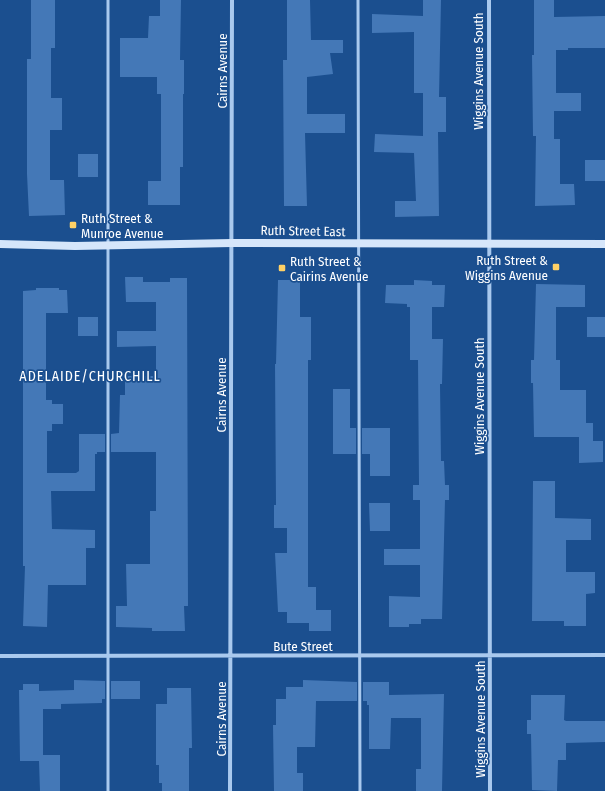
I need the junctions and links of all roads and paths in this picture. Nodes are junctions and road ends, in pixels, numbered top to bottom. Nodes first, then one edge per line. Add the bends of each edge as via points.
1 (108, 0) edge
2 (232, 0) edge
3 (358, 0) edge
4 (489, 0) edge
5 (232, 243) junction
6 (0, 244) edge
7 (360, 244) junction
8 (488, 244) junction
9 (605, 244) edge
10 (109, 245) junction
11 (605, 655) edge
12 (0, 656) edge
13 (108, 656) junction
14 (231, 656) junction
15 (360, 656) junction
16 (490, 656) junction
17 (108, 791) edge
18 (230, 791) edge
19 (360, 791) edge
20 (490, 791) edge

1 - 10 lane
2 - 5 street, Cairns Avenue
3 - 7 lane
4 - 8 street, Wiggins Avenue South
5 - 7 street, Ruth Street East
5 - 10 street, Ruth Street East
5 - 14 street, Cairns Avenue
6 - 10 street, Ruth Street East
7 - 8 street, Ruth Street East
7 - 15 lane
8 - 9 street, Ruth Street East
8 - 16 street, Wiggins Avenue South
10 - 13 lane
11 - 16 street, Bute Street
12 - 13 street, Bute Street
13 - 14 street, Bute Street
13 - 17 lane
14 - 15 street, Bute Street
14 - 18 street, Cairns Avenue
15 - 16 street, Bute Street
15 - 19 lane
16 - 20 street, Wiggins Avenue South

